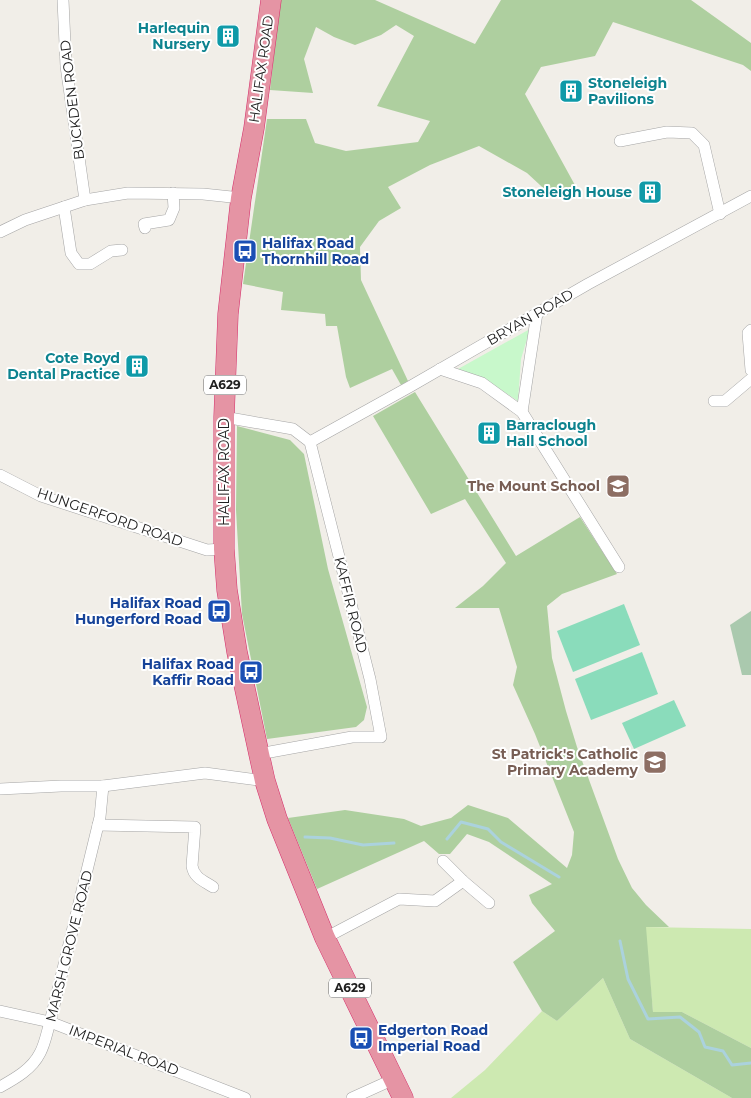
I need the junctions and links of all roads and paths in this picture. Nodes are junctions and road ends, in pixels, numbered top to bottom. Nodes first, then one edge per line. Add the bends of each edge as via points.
1 (63, 0) edge
2 (271, 0) edge
3 (620, 141) dead end
4 (173, 193) junction
5 (751, 196) edge
6 (241, 198) junction
7 (85, 200) junction
8 (64, 207) junction
9 (720, 214) junction
10 (145, 228) dead end
11 (0, 232) edge
12 (122, 250) dead end
13 (537, 313) junction
14 (751, 330) edge
15 (440, 369) junction
16 (751, 370) edge
17 (751, 379) edge
18 (721, 405) dead end
19 (522, 412) junction
20 (224, 417) junction
21 (310, 442) junction
22 (0, 475) edge
23 (224, 548) junction
24 (619, 567) dead end
25 (259, 754) junction
26 (265, 781) junction
27 (103, 786) junction
28 (0, 789) edge
29 (98, 824) junction
30 (443, 861) dead end
31 (462, 880) junction
32 (213, 887) dead end
33 (489, 903) dead end
34 (325, 938) junction
35 (0, 1011) edge
36 (50, 1022) junction
37 (394, 1079) junction
38 (0, 1086) edge
39 (245, 1098) edge
40 (352, 1098) edge
41 (403, 1098) edge

1 - 7 street, BUCKDEN ROAD via 66,66
2 - 6 highway, HALIFAX ROAD / A629
3 - 9 street via 667,132 692,133 704,145
4 - 6 street
4 - 7 street via 128,193
4 - 10 street via 174,208 169,220 144,224
5 - 9 street, BRYAN ROAD
6 - 20 highway, HALIFAX ROAD / A629 via 228,314
7 - 8 street
8 - 11 street
8 - 12 street via 71,253 79,264 90,264 111,251
9 - 13 street, BRYAN ROAD
13 - 15 street, BRYAN ROAD
13 - 19 street
14 - 16 street via 748,332
15 - 19 street via 482,383
15 - 21 street, BRYAN ROAD
17 - 18 street
19 - 24 street
20 - 21 street via 293,429
20 - 23 highway, HALIFAX ROAD / A629
21 - 25 street, KAFFIR ROAD via 370,678 381,737 352,737
22 - 23 street, HUNGERFORD ROAD via 41,496 207,550
23 - 25 highway, HALIFAX ROAD / A629 via 237,652
25 - 26 highway, HALIFAX ROAD / A629
26 - 27 street via 205,773
26 - 34 highway, HALIFAX ROAD / A629
27 - 28 street
27 - 29 street, MARSH GROVE ROAD
29 - 32 street via 195,828 193,872
29 - 36 street, MARSH GROVE ROAD
30 - 31 street
31 - 33 street
31 - 34 street via 435,901 399,898
34 - 37 highway, A629
35 - 36 street, IMPERIAL ROAD
36 - 38 street, MARSH GROVE ROAD via 35,1061
36 - 39 street, IMPERIAL ROAD
37 - 40 street
37 - 41 highway, A629

